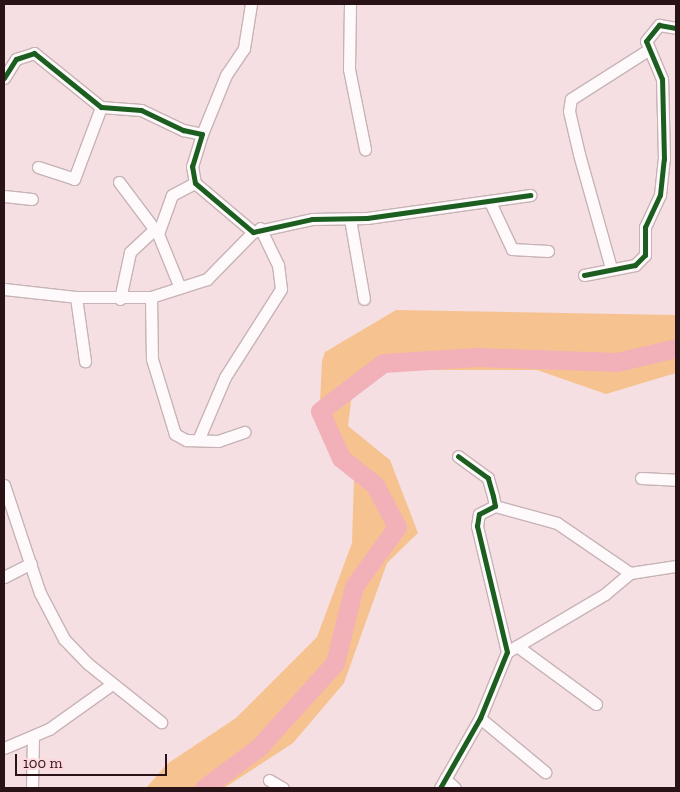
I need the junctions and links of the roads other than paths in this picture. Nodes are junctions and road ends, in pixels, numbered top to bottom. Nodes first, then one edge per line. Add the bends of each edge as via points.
1 (251, 4) edge
2 (350, 4) edge
3 (676, 28) edge
4 (648, 50) junction
5 (4, 78) edge
6 (101, 107) junction
7 (202, 134) junction
8 (364, 149) dead end
9 (38, 166) dead end
10 (119, 182) dead end
11 (195, 183) junction
12 (530, 195) dead end
13 (4, 196) edge
14 (32, 199) dead end
15 (490, 202) junction
16 (350, 219) junction
17 (256, 230) junction
18 (156, 232) junction
19 (548, 251) dead end
20 (611, 268) junction
21 (584, 275) dead end
22 (180, 288) junction
23 (4, 289) edge
24 (76, 297) junction
25 (151, 297) junction
26 (120, 299) junction
27 (364, 300) dead end
28 (85, 362) dead end
29 (244, 432) dead end
30 (199, 438) junction
31 (458, 456) dead end
32 (641, 478) dead end
33 (676, 480) edge
34 (4, 484) edge
35 (495, 506) junction
36 (31, 563) junction
37 (676, 566) edge
38 (630, 573) junction
39 (4, 577) edge
40 (512, 649) junction
41 (112, 684) junction
42 (596, 704) dead end
43 (480, 718) junction
44 (161, 722) dead end
45 (33, 737) junction
46 (4, 748) edge
47 (544, 772) dead end
48 (269, 780) dead end
49 (442, 784) edge
50 (32, 788) edge
51 (283, 788) edge
52 (454, 788) edge

1 - 7 street via 244,48 226,75
2 - 8 street via 349,69
3 - 4 street via 653,28
4 - 20 street via 662,79 660,195 645,227 642,259
4 - 20 street via 571,99 569,112
5 - 6 street via 16,59 34,54
6 - 7 street via 141,110 183,130
6 - 9 street via 74,179
7 - 11 street via 192,166
10 - 18 street
11 - 17 street
11 - 18 street via 172,195
12 - 15 street
13 - 14 street
15 - 16 street
15 - 19 street via 512,249
16 - 17 street
16 - 27 street
17 - 22 street via 207,279
17 - 30 street via 278,265 281,289 225,377
18 - 22 street
18 - 26 street via 130,252
20 - 21 street
22 - 25 street
23 - 24 street
24 - 26 street
24 - 28 street
25 - 26 street
25 - 30 street via 152,359 167,420 179,439
29 - 30 street via 227,441
31 - 35 street via 488,478
32 - 33 street
34 - 36 street
35 - 38 street via 557,523
35 - 40 street via 479,514 477,526
36 - 39 street
36 - 41 street via 64,639
37 - 38 street
38 - 40 street via 605,594
40 - 42 street
40 - 43 street
41 - 44 street
41 - 45 street
43 - 47 street
43 - 49 street
45 - 46 street
45 - 50 street
48 - 51 street
49 - 52 street

